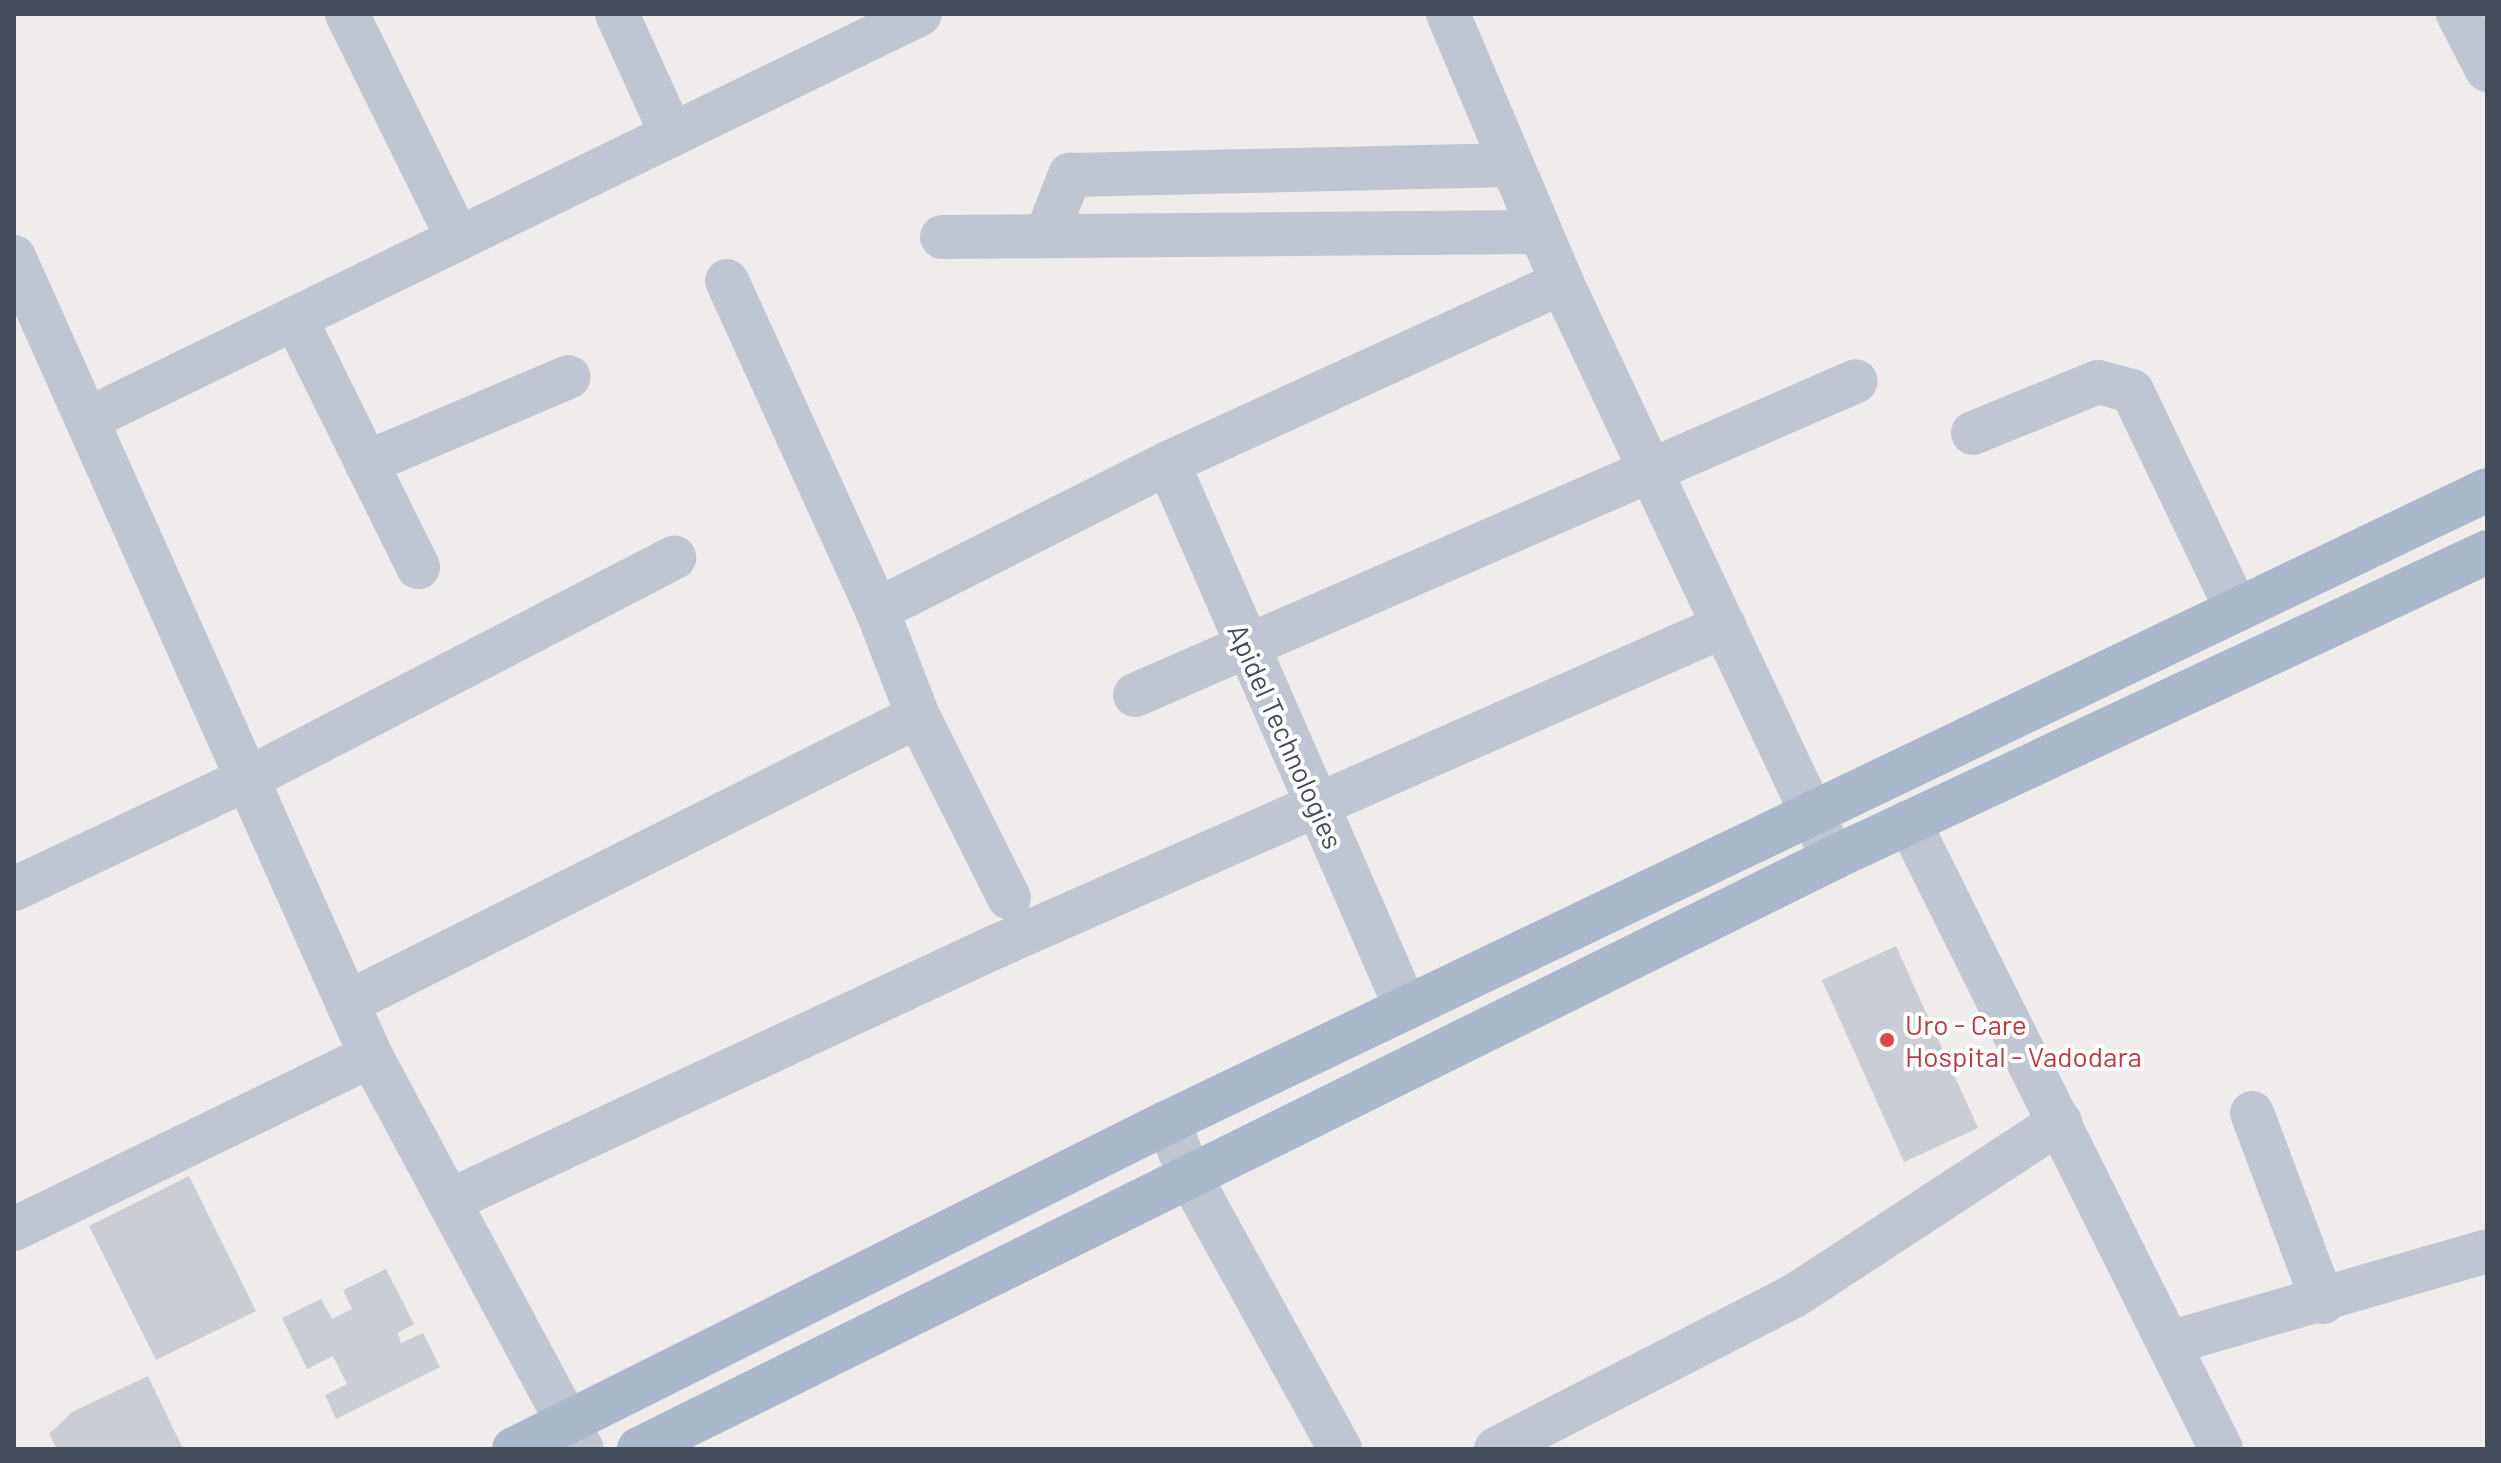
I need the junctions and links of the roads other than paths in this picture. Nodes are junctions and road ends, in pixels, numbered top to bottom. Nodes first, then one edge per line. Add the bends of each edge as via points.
1 (347, 14) edge
2 (617, 14) edge
3 (1448, 14) edge
4 (2458, 14) edge
5 (902, 18) edge
6 (2487, 70) edge
7 (672, 135) junction
8 (1512, 165) junction
9 (1540, 232) junction
10 (1046, 236) junction
11 (942, 237) dead end
12 (458, 239) junction
13 (14, 257) edge
14 (727, 281) dead end
15 (1562, 283) junction
16 (295, 318) junction
17 (569, 377) dead end
18 (1856, 381) dead end
19 (90, 418) junction
20 (1973, 433) dead end
21 (366, 463) junction
22 (1168, 463) junction
23 (1649, 467) junction
24 (2487, 490) edge
25 (2487, 552) edge
26 (674, 558) dead end
27 (418, 567) dead end
28 (877, 610) junction
29 (2237, 610) junction
30 (1724, 626) junction
31 (1246, 645) junction
32 (1135, 695) dead end
33 (918, 716) junction
34 (249, 778) junction
35 (1316, 806) junction
36 (1811, 812) junction
37 (1909, 822) junction
38 (1833, 858) junction
39 (14, 889) edge
40 (1009, 898) dead end
41 (347, 1003) junction
42 (1406, 1008) junction
43 (371, 1056) junction
44 (2252, 1113) dead end
45 (1168, 1122) junction
46 (2060, 1122) junction
47 (1190, 1177) junction
48 (449, 1201) junction
49 (14, 1229) edge
50 (2487, 1251) edge
51 (2323, 1302) junction
52 (2169, 1343) junction
53 (575, 1435) edge
54 (646, 1448) edge
55 (514, 1449) edge
56 (1340, 1449) edge
57 (1496, 1449) edge
58 (2221, 1449) edge

1 - 12 street
2 - 7 street
3 - 8 street
4 - 6 street
5 - 7 street
7 - 12 street
8 - 9 street
8 - 10 street via 1070,175
9 - 10 street
9 - 15 street
10 - 11 street
12 - 16 street
13 - 19 street
14 - 28 street
15 - 22 street
15 - 23 street
16 - 19 street
16 - 21 street
17 - 21 street
18 - 23 street
19 - 34 street
20 - 29 street via 2098,382 2132,391
21 - 27 street
22 - 28 street
22 - 31 street, Apidel Technologies
23 - 30 street
23 - 31 street
24 - 29 main road
25 - 37 main road
26 - 34 street
28 - 33 street
29 - 36 main road
30 - 35 street
30 - 36 street
31 - 32 street
31 - 35 street, Apidel Technologies
33 - 40 street
33 - 41 street
34 - 39 street
34 - 41 street
35 - 42 street, Apidel Technologies
35 - 48 street
36 - 38 street
36 - 42 main road
37 - 38 main road
37 - 46 street
38 - 47 main road
41 - 43 street
42 - 45 main road
43 - 48 street
43 - 49 street
44 - 51 street
45 - 47 street
45 - 53 main road
46 - 52 street
46 - 57 street via 1794,1296
47 - 54 main road
47 - 56 street
48 - 53 street
50 - 51 street
51 - 52 street
52 - 58 street
53 - 55 main road

